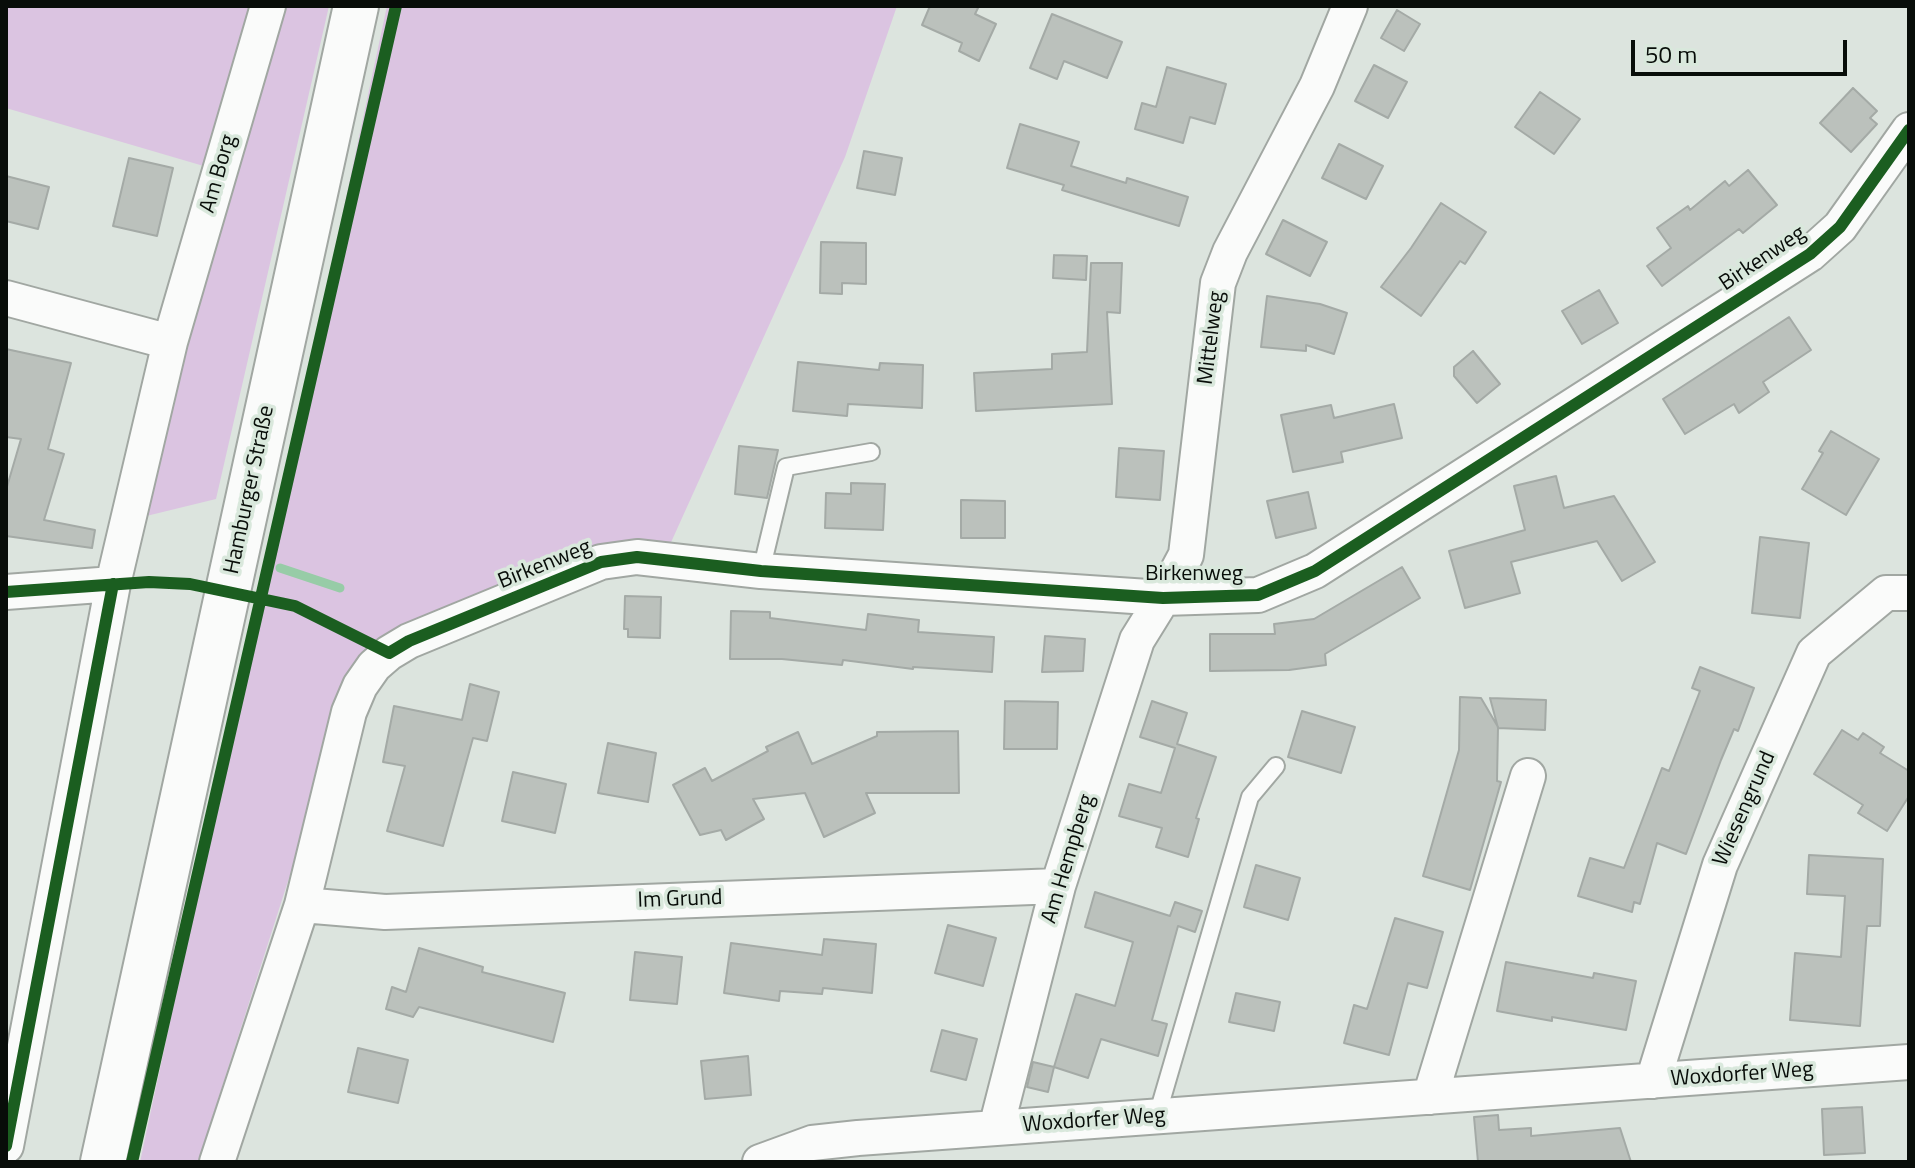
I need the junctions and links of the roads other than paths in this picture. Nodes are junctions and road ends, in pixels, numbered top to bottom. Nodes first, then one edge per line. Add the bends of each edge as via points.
1 (268, 6) edge
2 (356, 6) edge
3 (1350, 6) edge
4 (1909, 130) edge
5 (6, 298) edge
6 (170, 342) junction
7 (871, 452) dead end
8 (761, 571) junction
9 (113, 584) junction
10 (6, 592) edge
11 (1909, 593) edge
12 (1163, 598) junction
13 (1276, 766) dead end
14 (1528, 776) dead end
15 (1058, 886) junction
16 (302, 905) junction
17 (1909, 1062) edge
18 (1653, 1081) junction
19 (1430, 1097) junction
20 (1157, 1116) junction
21 (996, 1128) junction
22 (6, 1146) edge
23 (103, 1162) edge
24 (217, 1162) edge
25 (760, 1162) edge

1 - 6 street, Am Borg
2 - 23 main road, Hamburger Straße
3 - 12 street, Mittelweg via 1317,86 1218,283 1186,555
4 - 12 street, Birkenweg via 1840,227 1810,254 1328,563 1258,595
5 - 6 street
6 - 9 street, Am Borg
7 - 8 lane via 786,467
8 - 12 street, Birkenweg
8 - 16 street, Birkenweg via 637,557 601,562 389,653 360,686 349,712
9 - 10 street
9 - 22 street, Am Borg
11 - 18 street, Wiesengrund via 1886,593 1814,653 1720,865
12 - 15 street, Am Hempberg via 1137,640
13 - 20 lane via 1250,797
14 - 19 street
15 - 16 street, Im Grund via 385,912
15 - 21 street, Am Hempberg
16 - 24 street, Birkenweg
17 - 18 street, Woxdorfer Weg
18 - 19 street, Woxdorfer Weg
19 - 20 street, Woxdorfer Weg
20 - 21 street, Woxdorfer Weg
21 - 25 street, Woxdorfer Weg via 812,1143

